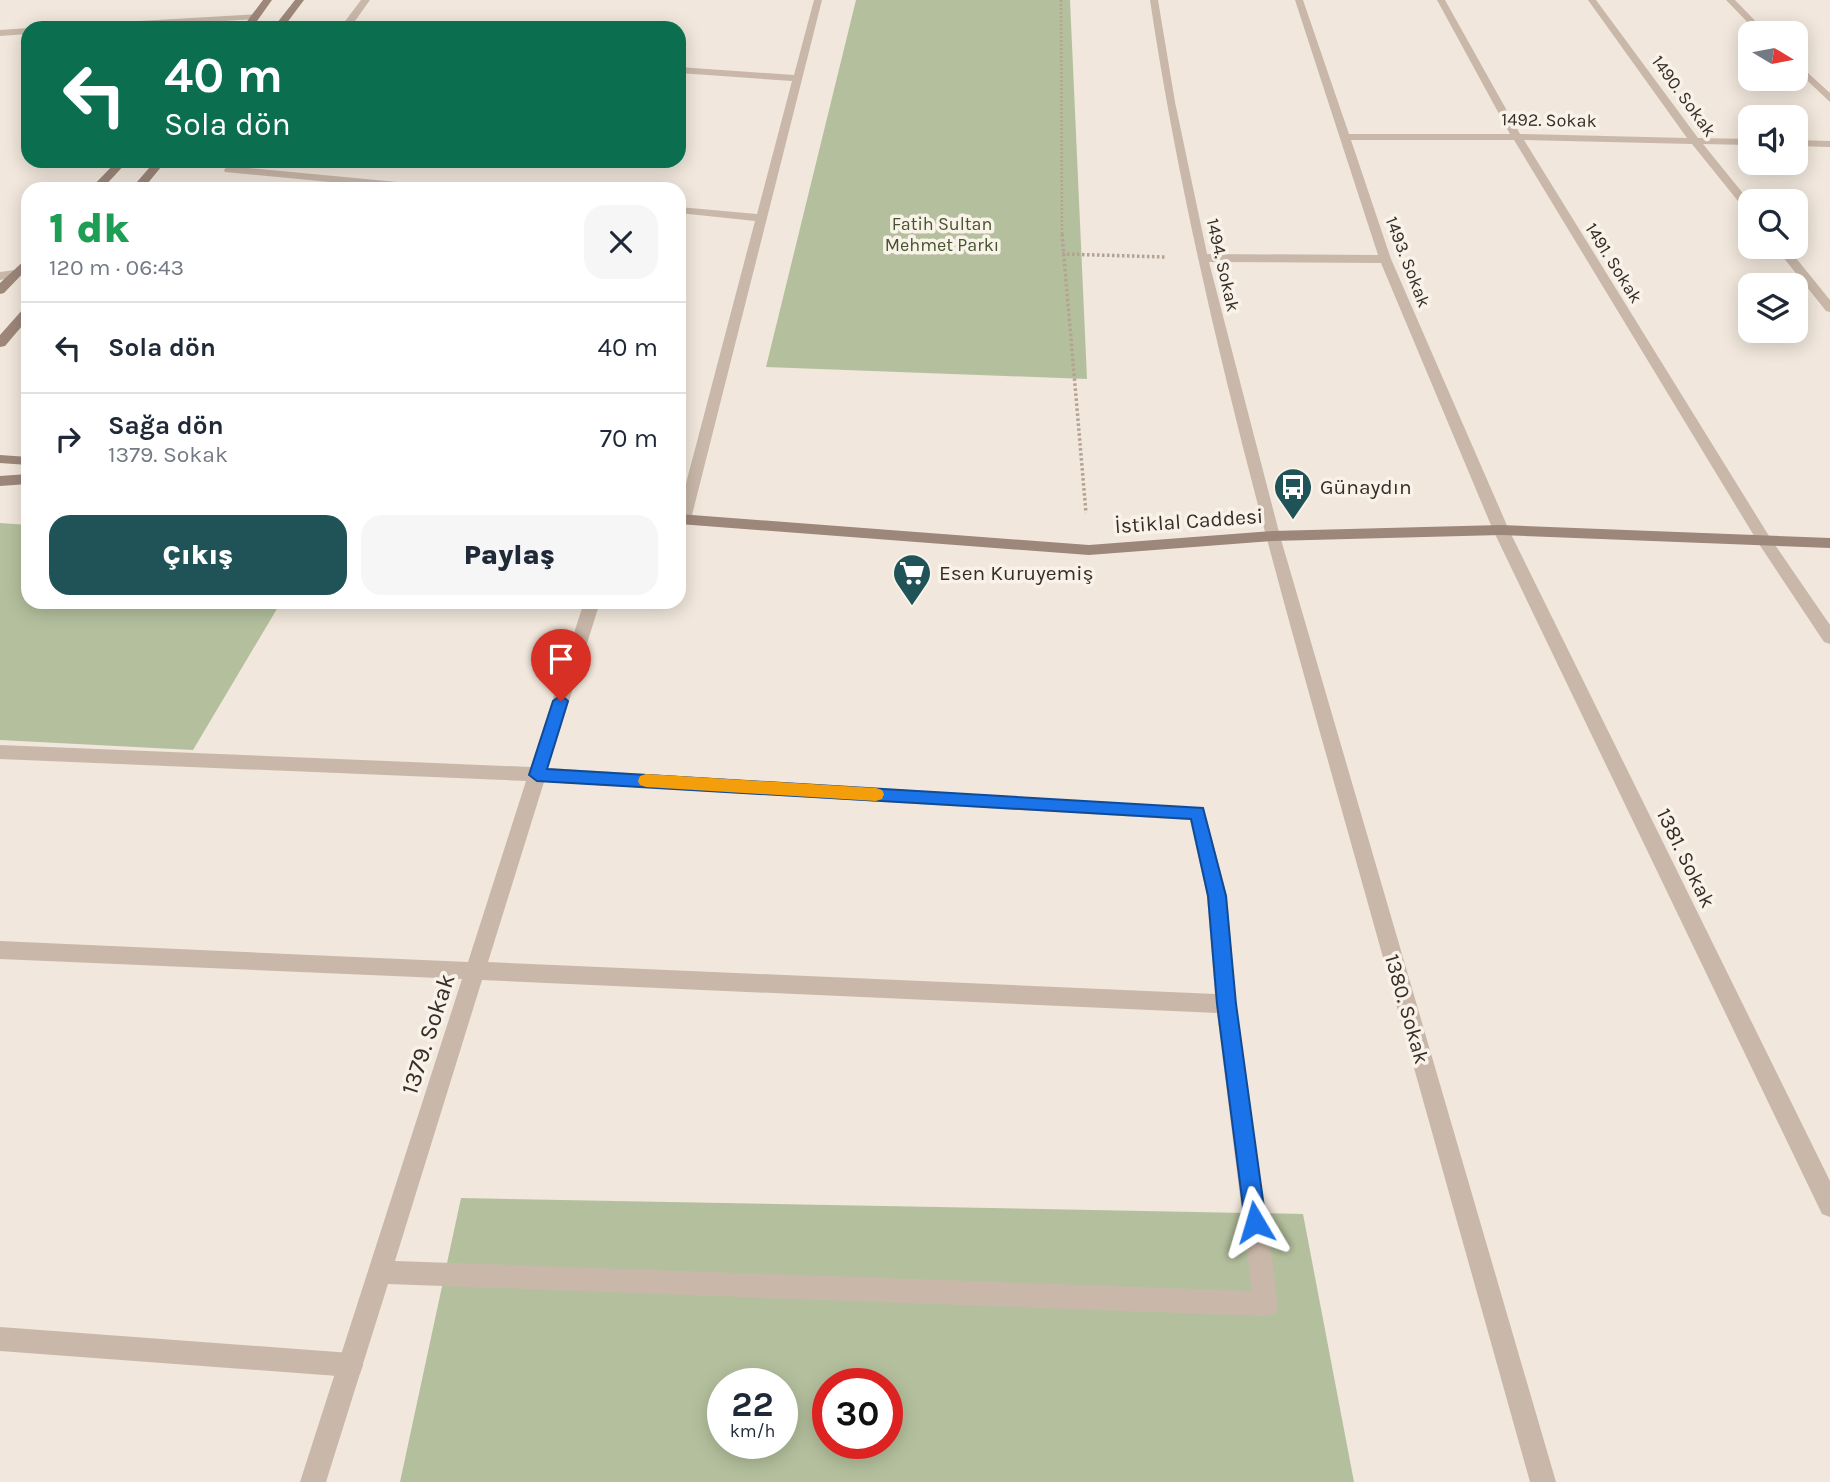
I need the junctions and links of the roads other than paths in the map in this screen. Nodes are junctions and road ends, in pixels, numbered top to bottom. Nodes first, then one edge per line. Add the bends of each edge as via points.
1 (268, 0) edge
2 (300, 0) edge
3 (366, 0) edge
4 (818, 0) edge
5 (1154, 0) edge
6 (1299, 0) edge
7 (1441, 0) edge
8 (1592, 0) edge
9 (1730, 0) edge
10 (256, 16) junction
11 (178, 21) edge
12 (252, 21) edge
13 (284, 21) edge
14 (350, 21) edge
15 (1751, 21) edge
16 (21, 32) edge
17 (0, 33) edge
18 (686, 70) edge
19 (1808, 77) edge
20 (797, 78) junction
21 (1830, 99) edge
22 (1517, 136) junction
23 (1347, 137) junction
24 (1695, 141) junction
25 (1738, 142) edge
26 (1808, 144) edge
27 (1830, 144) edge
28 (116, 168) edge
29 (156, 168) edge
30 (231, 168) edge
31 (103, 182) edge
32 (142, 182) edge
33 (362, 182) edge
34 (1738, 194) edge
35 (686, 212) edge
36 (760, 218) junction
37 (1202, 258) junction
38 (1385, 259) junction
39 (1790, 259) edge
40 (21, 268) edge
41 (15, 274) junction
42 (0, 276) edge
43 (0, 290) edge
44 (1830, 308) edge
45 (21, 319) edge
46 (0, 343) edge
47 (0, 460) edge
48 (21, 461) edge
49 (21, 480) edge
50 (0, 481) edge
51 (686, 504) edge
52 (686, 519) edge
53 (1502, 530) junction
54 (1272, 536) junction
55 (1764, 540) junction
56 (1830, 543) edge
57 (590, 609) edge
58 (1830, 638) edge
59 (0, 752) edge
60 (537, 775) junction
61 (0, 950) edge
62 (476, 971) junction
63 (1226, 1004) junction
64 (1830, 1206) edge
65 (380, 1272) junction
66 (0, 1339) edge
67 (351, 1365) junction
68 (313, 1482) edge
69 (1543, 1482) edge

1 - 10 street
2 - 13 street
3 - 14 street
4 - 20 street
5 - 37 street, 1494. Sokak
6 - 23 street, 1493. Sokak
7 - 22 street, 1491. Sokak
8 - 24 street, 1490. Sokak
9 - 15 street
10 - 11 street
10 - 12 street
16 - 17 street
18 - 20 street
19 - 21 street
20 - 36 street
22 - 23 street, 1492. Sokak
22 - 24 street, 1492. Sokak
22 - 55 street, 1491. Sokak
23 - 38 street, 1493. Sokak
24 - 25 street, 1492. Sokak
24 - 34 street, 1490. Sokak
26 - 27 street
28 - 31 street
29 - 32 street
30 - 33 street
35 - 36 street
36 - 51 street
37 - 38 street
37 - 54 street, 1494. Sokak
38 - 53 street, 1493. Sokak
39 - 44 street
40 - 41 street
41 - 42 street
41 - 43 street
45 - 46 street
47 - 48 street
49 - 50 street
52 - 54 street, İstiklal Caddesi via 1089,550
53 - 54 street, İstiklal Caddesi
53 - 55 street, İstiklal Caddesi
53 - 64 street, 1381. Sokak
54 - 69 street, 1380. Sokak
55 - 56 street, İstiklal Caddesi
55 - 58 street, 1491. Sokak
57 - 60 street, 1379. Sokak
59 - 60 street
60 - 62 street, 1379. Sokak
60 - 63 street via 1198,813 1217,896
61 - 62 street
62 - 63 street
62 - 65 street, 1379. Sokak
63 - 65 street via 1266,1304
65 - 67 street, 1379. Sokak
66 - 67 street
67 - 68 street, 1379. Sokak

